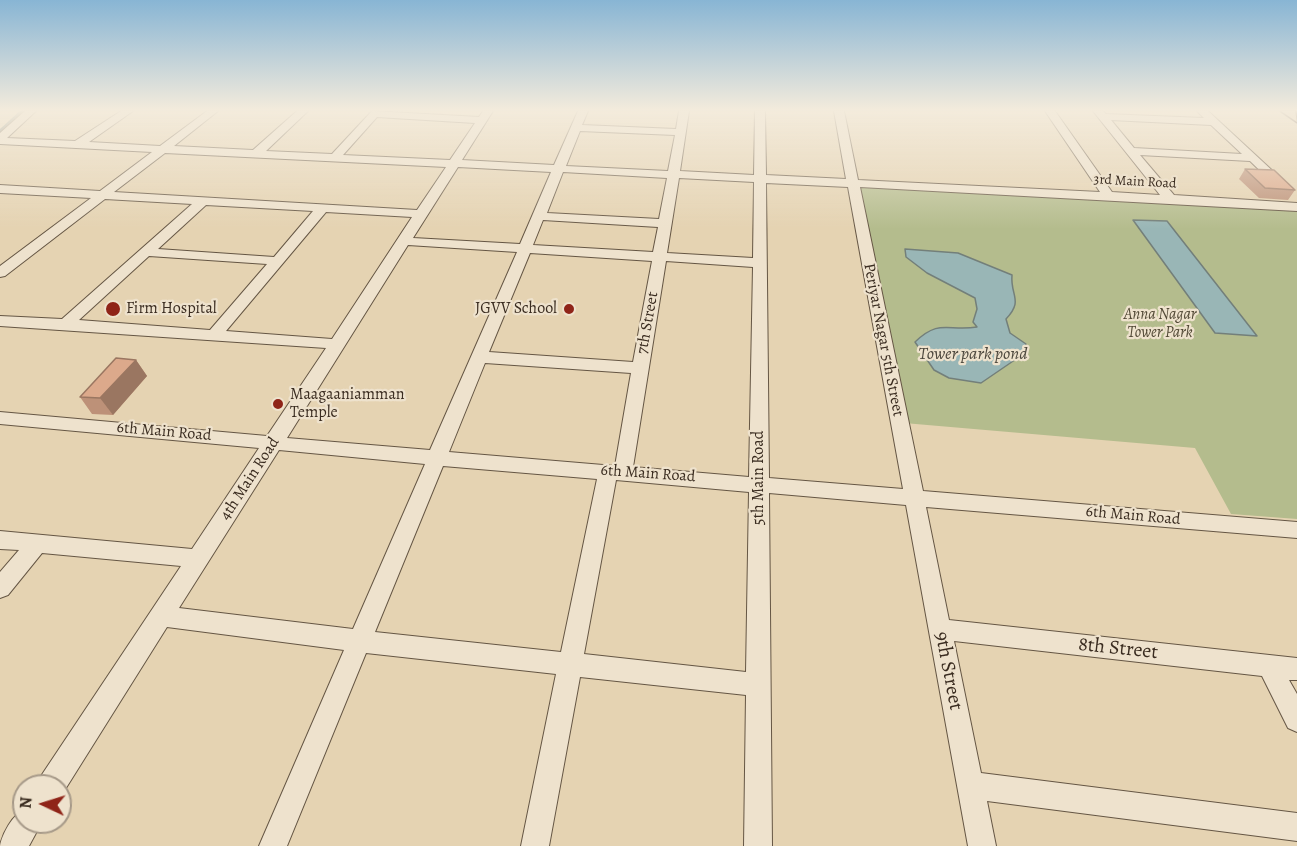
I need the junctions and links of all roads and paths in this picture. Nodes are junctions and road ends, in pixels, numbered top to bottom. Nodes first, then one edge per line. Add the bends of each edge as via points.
1 (162, 150) edge
2 (211, 150) edge
3 (260, 150) edge
4 (341, 150) edge
5 (463, 150) edge
6 (567, 150) edge
7 (677, 150) edge
8 (760, 150) edge
9 (847, 150) edge
10 (1077, 150) edge
11 (1244, 150) edge
12 (1131, 151) joint
13 (257, 153) junction
14 (335, 157) junction
15 (1252, 158) junction
16 (455, 163) junction
17 (559, 168) junction
18 (673, 174) junction
19 (760, 178) junction
20 (853, 183) junction
21 (0, 189) edge
22 (103, 195) junction
23 (1108, 195) junction
24 (1170, 198) junction
25 (1297, 199) edge
26 (203, 201) junction
27 (1297, 207) edge
28 (323, 208) junction
29 (422, 214) junction
30 (539, 216) junction
31 (665, 223) junction
32 (404, 241) junction
33 (525, 250) junction
34 (146, 252) junction
35 (659, 257) junction
36 (278, 261) junction
37 (759, 263) junction
38 (0, 273) edge
39 (0, 321) edge
40 (66, 324) junction
41 (214, 334) junction
42 (338, 344) junction
43 (479, 357) junction
44 (640, 368) junction
45 (0, 418) edge
46 (274, 442) junction
47 (437, 458) junction
48 (616, 471) junction
49 (759, 483) junction
50 (914, 497) junction
51 (1297, 530) edge
52 (0, 540) edge
53 (37, 544) junction
54 (199, 559) junction
55 (0, 588) edge
56 (162, 616) junction
57 (940, 629) junction
58 (359, 641) junction
59 (571, 664) junction
60 (1269, 666) junction
61 (1297, 669) edge
62 (758, 685) junction
63 (1297, 719) edge
64 (59, 774) edge
65 (970, 785) junction
66 (1297, 827) edge
67 (273, 846) edge
68 (535, 846) edge
69 (758, 846) edge
70 (982, 846) edge

1 - 22 street
2 - 13 street, 3rd Main Road
3 - 13 street
4 - 14 street
5 - 16 street, 4th Main Road
6 - 17 street
7 - 18 street
8 - 19 street, 5th Main Road
9 - 20 street
10 - 23 street
11 - 15 street
12 - 15 street
12 - 24 street
13 - 14 street, 3rd Main Road
14 - 16 street, 3rd Main Road
15 - 25 street
16 - 17 street, 3rd Main Road
16 - 29 street, 4th Main Road
17 - 18 street, 3rd Main Road
17 - 30 street
18 - 19 street, 3rd Main Road
18 - 31 street, 7th Street
19 - 20 street, 3rd Main Road
19 - 37 street, 5th Main Road
20 - 23 street, 3rd Main Road
20 - 50 street, Periyar Nagar 5th Street
21 - 22 street
22 - 26 street
22 - 38 street
23 - 24 street, 3rd Main Road
24 - 27 street, 3rd Main Road
26 - 28 street
26 - 34 street
28 - 29 street
28 - 36 street
29 - 32 street, 4th Main Road
30 - 31 street
30 - 33 street
31 - 35 street, 7th Street
32 - 33 street
32 - 42 street, 4th Main Road
33 - 35 street
33 - 43 street
34 - 36 street
34 - 40 street
35 - 37 street
35 - 44 street, 7th Street
36 - 41 street
37 - 49 street, 5th Main Road
39 - 40 street
40 - 41 street
41 - 42 street
42 - 46 street, 4th Main Road
43 - 44 street
43 - 47 street
44 - 48 street, 7th Street
45 - 46 street, 6th Main Road
46 - 47 street, 6th Main Road
46 - 54 street, 4th Main Road
47 - 48 street, 6th Main Road
47 - 58 street
48 - 49 street, 6th Main Road
48 - 59 street, 7th Street
49 - 50 street, 6th Main Road
49 - 62 street, 5th Main Road
50 - 51 street, 6th Main Road
50 - 57 street, 9th Street
52 - 53 street
53 - 54 street
53 - 55 street
54 - 56 street, 4th Main Road
56 - 58 street
56 - 64 street, 4th Main Road
57 - 60 street, 8th Street
57 - 65 street, 9th Street
58 - 59 street
58 - 67 street
59 - 62 street
59 - 68 street, 7th Street
60 - 61 street, 8th Street
60 - 63 street
62 - 69 street, 5th Main Road
65 - 66 street
65 - 70 street, 9th Street

